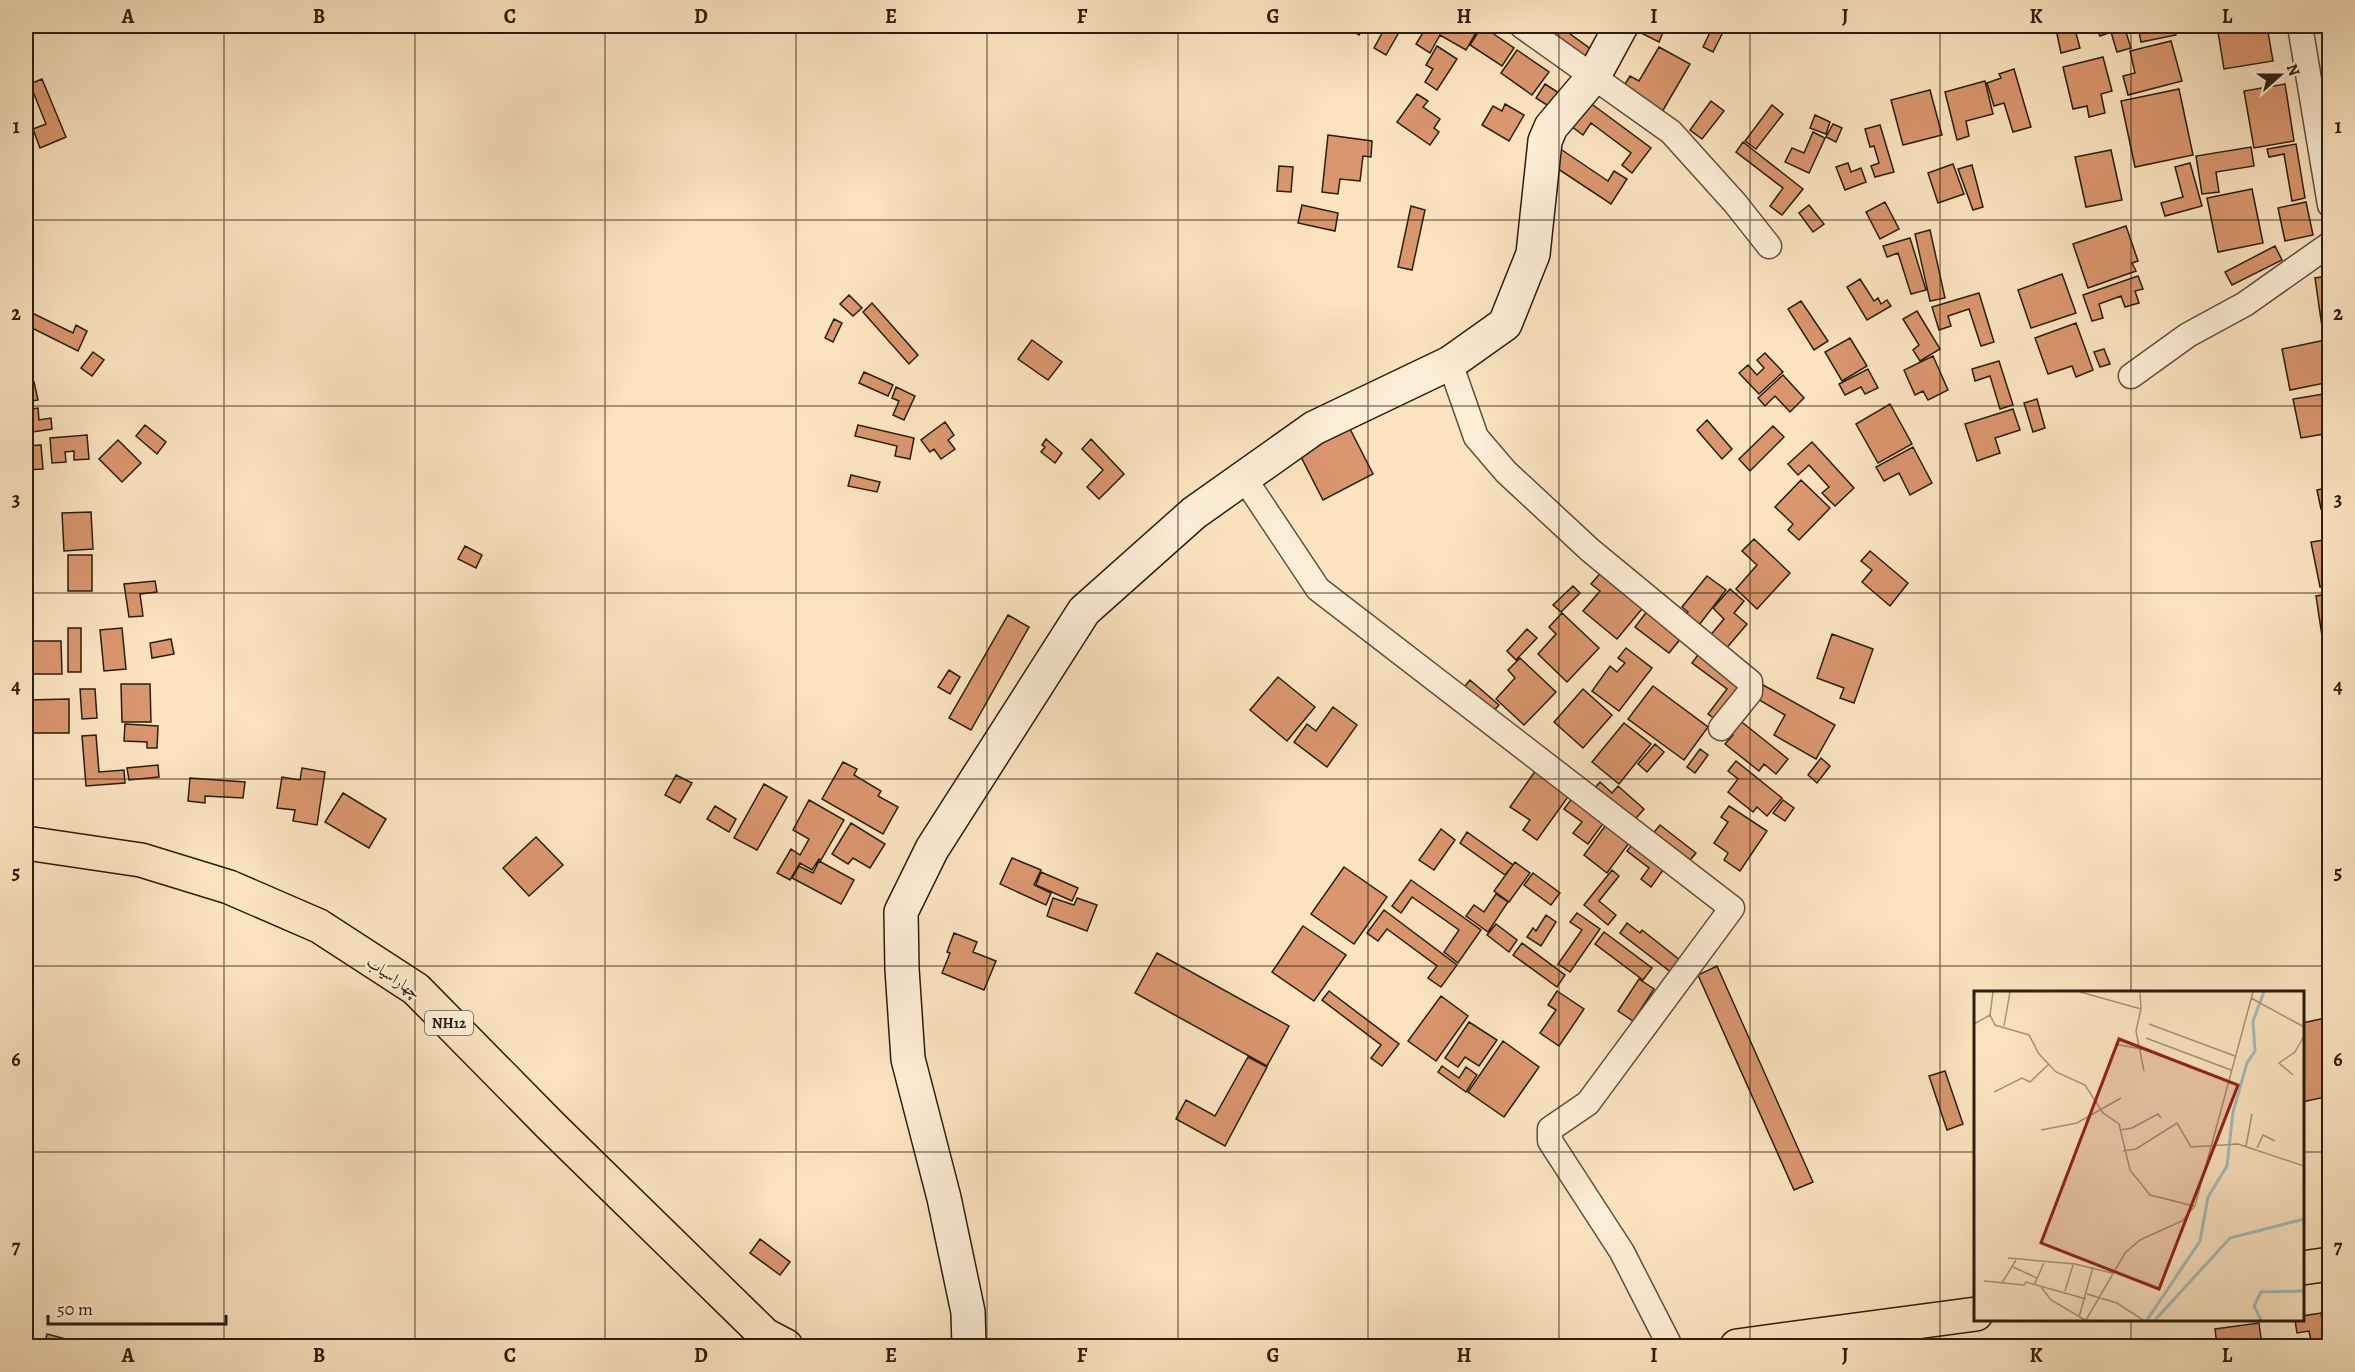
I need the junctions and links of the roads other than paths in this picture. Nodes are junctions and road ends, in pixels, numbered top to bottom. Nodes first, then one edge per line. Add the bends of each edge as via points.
1 (1522, 26) edge
2 (1622, 26) edge
3 (2300, 26) edge
4 (1594, 76) junction
5 (2330, 205) edge
6 (2330, 244) edge
7 (1770, 246) dead end
8 (1450, 363) junction
9 (2131, 376) dead end
10 (1244, 478) junction
11 (1720, 728) dead end
12 (26, 843) edge
13 (2330, 1264) edge
14 (2304, 1268) edge
15 (1974, 1314) edge
16 (786, 1347) edge
17 (969, 1347) edge
18 (1670, 1347) edge
19 (1737, 1347) edge

1 - 4 street
2 - 4 street
3 - 5 street
4 - 7 street via 1671,132
4 - 8 street via 1551,127 1545,141 1533,254 1505,324
6 - 9 street via 2245,304 2188,335
8 - 10 street via 1314,428
8 - 11 street via 1476,437 1506,472 1590,550 1750,682 1750,692
10 - 17 street via 1194,513 1084,611 932,849 901,912 908,1059 949,1221 968,1312
10 - 18 street via 1318,589 1732,908 1588,1102 1550,1129 1550,1141 1622,1252
12 - 16 highway, چهاراسیاب / NH12 via 141,860 229,887 319,926 416,989 765,1335
13 - 14 highway
15 - 19 highway

